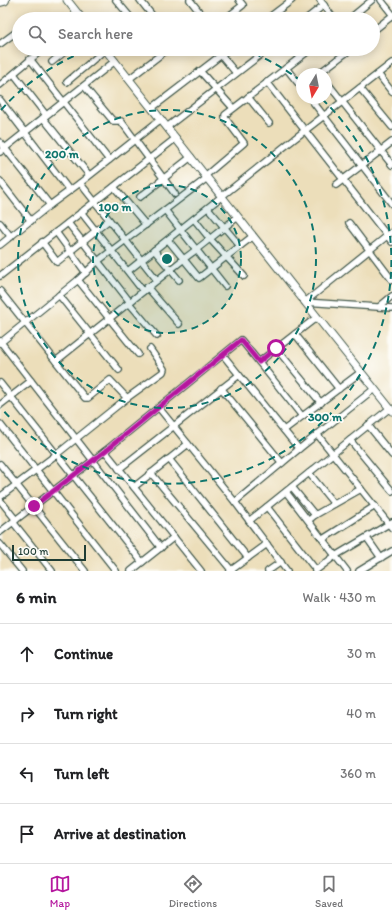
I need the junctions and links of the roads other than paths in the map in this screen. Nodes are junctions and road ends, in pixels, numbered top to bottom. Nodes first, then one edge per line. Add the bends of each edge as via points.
1 (4, 0) edge
2 (67, 0) edge
3 (116, 0) edge
4 (140, 0) edge
5 (190, 0) edge
6 (240, 0) edge
7 (292, 0) edge
8 (320, 0) edge
9 (372, 0) edge
10 (381, 0) edge
11 (0, 1) edge
12 (324, 5) junction
13 (76, 12) edge
14 (126, 12) edge
15 (149, 12) edge
16 (199, 12) edge
17 (233, 12) edge
18 (276, 12) edge
19 (315, 12) edge
20 (329, 12) edge
21 (357, 12) edge
22 (392, 15) edge
23 (380, 25) edge
24 (12, 35) edge
25 (0, 44) edge
26 (34, 56) edge
27 (59, 56) edge
28 (98, 56) edge
29 (111, 56) edge
30 (159, 56) edge
31 (220, 56) edge
32 (222, 56) edge
33 (259, 56) edge
34 (302, 56) edge
35 (342, 56) edge
36 (30, 59) junction
37 (115, 61) junction
38 (52, 62) dead end
39 (392, 63) edge
40 (286, 68) junction
41 (326, 68) edge
42 (200, 71) junction
43 (236, 73) junction
44 (14, 74) junction
45 (378, 74) junction
46 (130, 79) junction
47 (296, 80) edge
48 (1, 82) edge
49 (67, 82) dead end
50 (268, 82) junction
51 (84, 86) junction
52 (360, 88) junction
53 (216, 89) junction
54 (332, 89) edge
55 (392, 92) edge
56 (248, 97) junction
57 (0, 100) edge
58 (64, 102) junction
59 (342, 102) junction
60 (314, 104) edge
61 (152, 108) junction
62 (233, 108) junction
63 (45, 116) junction
64 (323, 116) junction
65 (161, 119) junction
66 (269, 123) dead end
67 (167, 127) junction
68 (392, 127) edge
69 (305, 130) junction
70 (25, 132) junction
71 (176, 138) junction
72 (135, 140) junction
73 (0, 142) edge
74 (392, 142) edge
75 (2, 150) edge
76 (381, 151) junction
77 (191, 157) junction
78 (149, 159) junction
79 (109, 160) junction
80 (362, 166) junction
81 (392, 166) edge
82 (89, 175) junction
83 (206, 177) junction
84 (163, 179) junction
85 (343, 180) junction
86 (0, 181) edge
87 (80, 183) junction
88 (336, 185) dead end
89 (114, 187) junction
90 (69, 190) junction
91 (175, 194) dead end
92 (222, 196) junction
93 (140, 197) dead end
94 (95, 202) junction
95 (392, 204) edge
96 (50, 205) junction
97 (208, 208) junction
98 (165, 210) junction
99 (81, 212) junction
100 (238, 217) junction
101 (194, 219) junction
102 (31, 220) junction
103 (109, 220) junction
104 (0, 223) edge
105 (68, 223) junction
106 (349, 223) dead end
107 (146, 225) junction
108 (224, 227) junction
109 (181, 229) junction
110 (96, 231) junction
111 (56, 232) junction
112 (390, 234) edge
113 (253, 236) junction
114 (11, 237) junction
115 (210, 239) junction
116 (168, 240) junction
117 (83, 241) junction
118 (126, 241) junction
119 (42, 242) junction
120 (392, 242) edge
121 (0, 245) edge
122 (240, 246) junction
123 (196, 249) junction
124 (154, 250) junction
125 (369, 250) junction
126 (70, 252) junction
127 (112, 252) junction
128 (226, 256) junction
129 (184, 259) junction
130 (141, 261) junction
131 (98, 262) junction
132 (211, 268) junction
133 (170, 270) junction
134 (128, 271) junction
135 (86, 273) junction
136 (0, 276) edge
137 (244, 276) dead end
138 (78, 280) junction
139 (157, 280) junction
140 (179, 280) dead end
141 (392, 280) edge
142 (225, 286) dead end
143 (145, 289) junction
144 (0, 291) edge
145 (59, 295) junction
146 (392, 296) edge
147 (129, 302) junction
148 (305, 302) junction
149 (380, 306) junction
150 (392, 308) edge
151 (317, 317) junction
152 (110, 318) junction
153 (25, 323) junction
154 (179, 324) dead end
155 (90, 334) junction
156 (294, 334) junction
157 (157, 336) dead end
158 (0, 342) edge
159 (276, 348) junction
160 (150, 349) dead end
161 (138, 354) dead end
162 (223, 355) junction
163 (56, 361) junction
164 (259, 362) junction
165 (119, 370) dead end
166 (361, 372) junction
167 (239, 375) junction
168 (31, 381) junction
169 (0, 383) edge
170 (221, 388) junction
171 (339, 389) junction
172 (374, 389) junction
173 (11, 396) junction
174 (127, 398) junction
175 (321, 403) junction
176 (0, 405) edge
177 (158, 408) junction
178 (391, 409) edge
179 (302, 416) junction
180 (0, 424) edge
181 (368, 425) junction
182 (173, 426) junction
183 (284, 430) junction
184 (317, 434) junction
185 (76, 439) junction
186 (350, 440) junction
187 (188, 444) junction
188 (299, 449) junction
189 (105, 451) junction
190 (57, 454) junction
191 (333, 454) junction
192 (392, 455) edge
193 (169, 459) junction
194 (93, 460) junction
195 (282, 463) junction
196 (0, 464) edge
197 (119, 469) junction
198 (36, 470) junction
199 (151, 473) junction
200 (309, 474) junction
201 (74, 475) junction
202 (16, 484) junction
203 (134, 487) junction
204 (292, 488) junction
205 (361, 489) junction
206 (53, 491) junction
207 (392, 491) edge
208 (286, 492) junction
209 (0, 497) edge
210 (0, 500) edge
211 (235, 502) junction
212 (334, 504) junction
213 (34, 506) junction
214 (375, 506) junction
215 (267, 507) junction
216 (315, 515) junction
217 (309, 520) junction
218 (14, 521) junction
219 (249, 521) junction
220 (391, 524) edge
221 (0, 532) edge
222 (174, 538) junction
223 (367, 538) junction
224 (323, 539) junction
225 (0, 544) edge
226 (267, 544) junction
227 (161, 548) junction
228 (392, 551) edge
229 (335, 556) junction
230 (248, 558) junction
231 (381, 558) junction
232 (142, 562) junction
233 (281, 562) junction
234 (315, 570) edge
235 (22, 571) edge
236 (52, 571) edge
237 (85, 571) edge
238 (116, 571) edge
239 (131, 571) edge
240 (201, 571) edge
241 (231, 571) edge
242 (268, 571) edge
243 (287, 571) edge
244 (347, 571) edge
245 (359, 571) edge

1 - 11 highway
2 - 13 street
3 - 14 street
4 - 15 street
5 - 16 street
6 - 17 street via 243,4
7 - 18 street
8 - 12 street
9 - 21 street
10 - 22 street
12 - 19 street
12 - 20 street
22 - 23 street
24 - 25 street
26 - 36 street
27 - 38 street
28 - 49 street
29 - 37 street
30 - 46 street
31 - 42 street
32 - 43 street
33 - 43 street
34 - 40 street
35 - 41 street
36 - 44 street
36 - 58 street
37 - 46 street
37 - 51 street
39 - 45 street
40 - 47 street
40 - 50 street
42 - 53 street
42 - 61 street
43 - 53 street
44 - 48 street
44 - 63 street
45 - 52 street
45 - 55 street
46 - 61 street
50 - 56 street
50 - 69 street
51 - 58 street
51 - 72 street via 113,121 120,121
52 - 59 street
52 - 68 street
53 - 62 street
53 - 67 street
54 - 59 street
56 - 62 street
56 - 66 street
57 - 70 street
58 - 63 street
58 - 79 street
59 - 64 street
59 - 76 street
60 - 64 street
61 - 65 street
62 - 83 street via 225,118 244,143
63 - 70 street
63 - 82 street
64 - 69 street
64 - 80 street
65 - 67 street
65 - 72 street
67 - 71 street
69 - 85 street
69 - 92 street
70 - 75 street
70 - 90 street
71 - 77 street
71 - 78 street
72 - 78 street
72 - 79 street
73 - 75 street
74 - 76 street
75 - 96 street
76 - 80 street
76 - 81 street
77 - 83 street
77 - 84 street
78 - 84 street
78 - 89 street
79 - 82 street
80 - 85 street
80 - 95 street
82 - 87 street
83 - 92 street
83 - 98 street
84 - 91 street
84 - 93 street
85 - 88 street
85 - 112 street
86 - 102 street
87 - 90 street
87 - 94 street
89 - 94 street
89 - 107 street
90 - 96 street
92 - 97 street
92 - 100 street
94 - 99 street
94 - 103 street
96 - 102 street
97 - 101 street
97 - 108 street
98 - 107 street
98 - 109 street
99 - 105 street
99 - 110 street
100 - 108 street
100 - 113 street
101 - 109 street
101 - 115 street
102 - 114 street
103 - 110 street
103 - 118 street
104 - 114 street
105 - 111 street
105 - 117 street
106 - 125 street
107 - 118 street
108 - 115 street
108 - 122 street
109 - 116 street
109 - 123 street
110 - 117 street
110 - 127 street
111 - 119 street
111 - 126 street
112 - 120 street
112 - 125 street
113 - 122 street
113 - 148 street
114 - 121 street
115 - 123 street
115 - 128 street
116 - 124 street
116 - 129 street
117 - 126 street
117 - 131 street
118 - 127 street
118 - 130 street
119 - 126 street via 57,262
119 - 136 street
122 - 128 street
123 - 129 street
123 - 132 street
124 - 130 street
124 - 133 street
125 - 141 street
125 - 148 street
126 - 135 street
127 - 131 street
127 - 134 street
128 - 132 street
128 - 137 street
129 - 132 street via 199,278
129 - 133 street
130 - 134 street
130 - 139 street
131 - 135 street
131 - 147 street
132 - 142 street
133 - 139 street
133 - 140 street
134 - 143 street
135 - 138 street
138 - 145 street
138 - 152 street
139 - 143 street
143 - 147 street
143 - 154 street
144 - 153 street
145 - 153 street
145 - 155 street
146 - 149 street
147 - 152 street
147 - 157 street
148 - 149 street
148 - 151 street
149 - 150 street
151 - 156 street
151 - 166 street
152 - 155 street
152 - 161 street
153 - 158 street
153 - 163 street
155 - 163 street
155 - 165 street
156 - 159 street
156 - 171 street
158 - 168 street
159 - 164 street
159 - 175 street
160 - 174 street via 164,369 163,372
162 - 164 street via 241,340
162 - 167 street
162 - 177 street
163 - 174 street via 85,398 110,380
164 - 179 street
166 - 171 street
166 - 172 street
167 - 170 street
167 - 183 street
168 - 173 street
168 - 185 street
169 - 173 street
170 - 182 street
170 - 195 street
171 - 175 street
172 - 178 street
172 - 184 street
173 - 176 street
173 - 190 street
174 - 185 street
175 - 179 street
177 - 182 street
177 - 189 street
178 - 181 street
179 - 183 street
180 - 198 street
181 - 186 street
181 - 192 street
182 - 187 street
182 - 197 street
183 - 188 street
184 - 188 street
184 - 191 street
185 - 190 street
185 - 194 street
186 - 191 street
186 - 207 street
187 - 193 street
187 - 211 street
188 - 195 street
189 - 194 street
189 - 197 street
190 - 198 street
190 - 201 street
191 - 200 street
191 - 205 street
193 - 199 street
193 - 230 street
194 - 201 street
194 - 227 street
195 - 211 street
196 - 202 street
197 - 203 street
198 - 202 street
198 - 206 street
199 - 203 street
199 - 241 street
200 - 204 street
200 - 212 street
201 - 206 street
201 - 232 street
202 - 209 street
202 - 213 street
203 - 222 street
204 - 208 street
204 - 216 street
205 - 212 street
205 - 214 street
206 - 213 street
206 - 238 street
208 - 215 street
208 - 217 street
210 - 218 street
211 - 219 street
212 - 216 street
213 - 218 street
213 - 237 street
214 - 220 street
214 - 224 street
215 - 219 street
215 - 234 street
216 - 217 street
217 - 224 street
218 - 221 street
218 - 236 street
219 - 226 street
220 - 223 street
222 - 227 street
222 - 240 street
223 - 229 street
223 - 231 street
224 - 229 street
225 - 235 street
226 - 230 street
226 - 233 street
227 - 232 street
228 - 231 street
229 - 234 street
229 - 244 street
230 - 241 street
231 - 245 street
232 - 239 street
233 - 242 street
233 - 243 street

